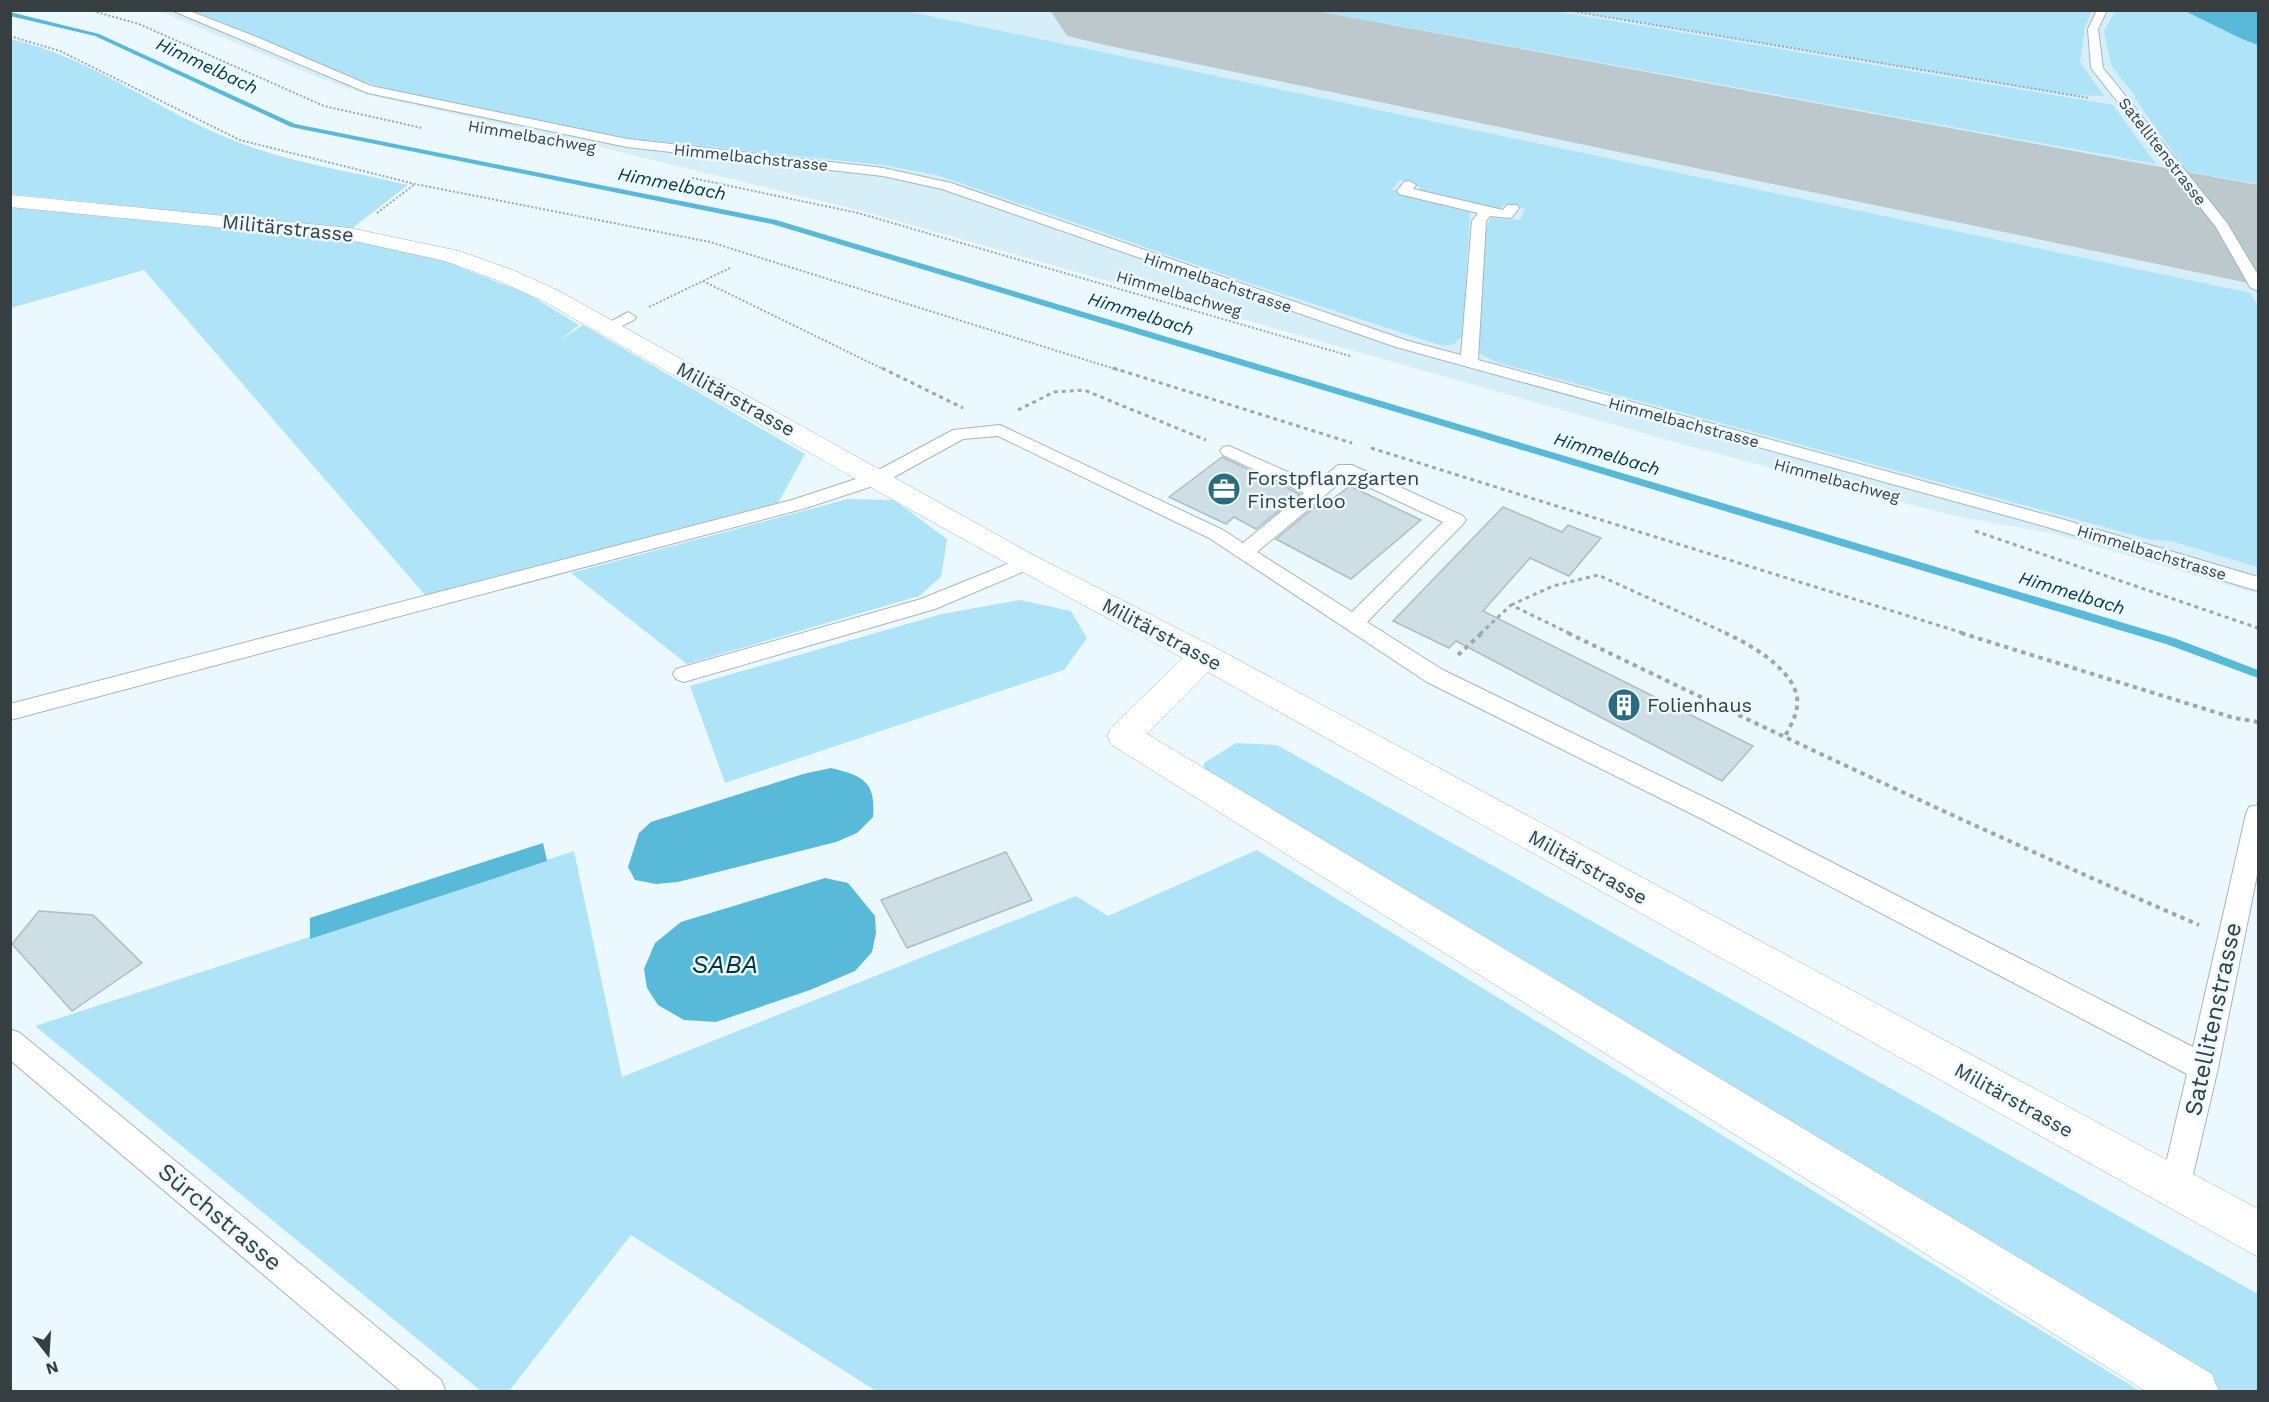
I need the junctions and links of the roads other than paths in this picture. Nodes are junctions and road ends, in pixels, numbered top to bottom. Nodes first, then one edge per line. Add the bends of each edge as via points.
1 (176, 10) edge
2 (2102, 10) edge
3 (1409, 185) dead end
4 (10, 201) edge
5 (1512, 208) dead end
6 (1487, 211) junction
7 (2259, 287) edge
8 (628, 317) road end
9 (607, 328) junction
10 (1469, 364) junction
11 (1229, 451) road end
12 (878, 478) junction
13 (1317, 492) junction
14 (1244, 552) junction
15 (1025, 563) junction
16 (2259, 584) edge
17 (1353, 624) junction
18 (1205, 656) junction
19 (684, 674) dead end
20 (10, 711) edge
21 (2259, 814) edge
22 (10, 1042) edge
23 (2204, 1068) junction
24 (2176, 1189) junction
25 (2259, 1234) edge
26 (429, 1392) edge
27 (2194, 1392) edge

1 - 10 lane, Himmelbachstrasse via 368,89 627,143 883,172 946,186 1266,299
2 - 7 lane, Satellitenstrasse via 2093,28 2097,68 2222,226
3 - 6 lane via 1404,191
4 - 9 street, Militärstrasse via 350,234 451,256 494,271
5 - 6 lane via 1506,215
6 - 10 lane via 1479,221
8 - 9 lane
9 - 12 street, Militärstrasse
10 - 16 lane, Himmelbachstrasse via 2051,522
11 - 13 lane
12 - 14 lane via 959,434 997,426 1216,534
12 - 15 street, Militärstrasse
12 - 20 lane via 787,507
13 - 14 lane
13 - 17 lane via 1345,469 1456,520
14 - 17 lane
15 - 18 street, Militärstrasse
15 - 19 lane via 928,604
17 - 23 lane via 1435,676 1713,813
18 - 24 street, Militärstrasse
18 - 27 street via 1124,736
21 - 23 lane, Satellitenstrasse
22 - 26 lane, Sürchstrasse
23 - 24 lane, Satellitenstrasse
24 - 25 street, Militärstrasse

